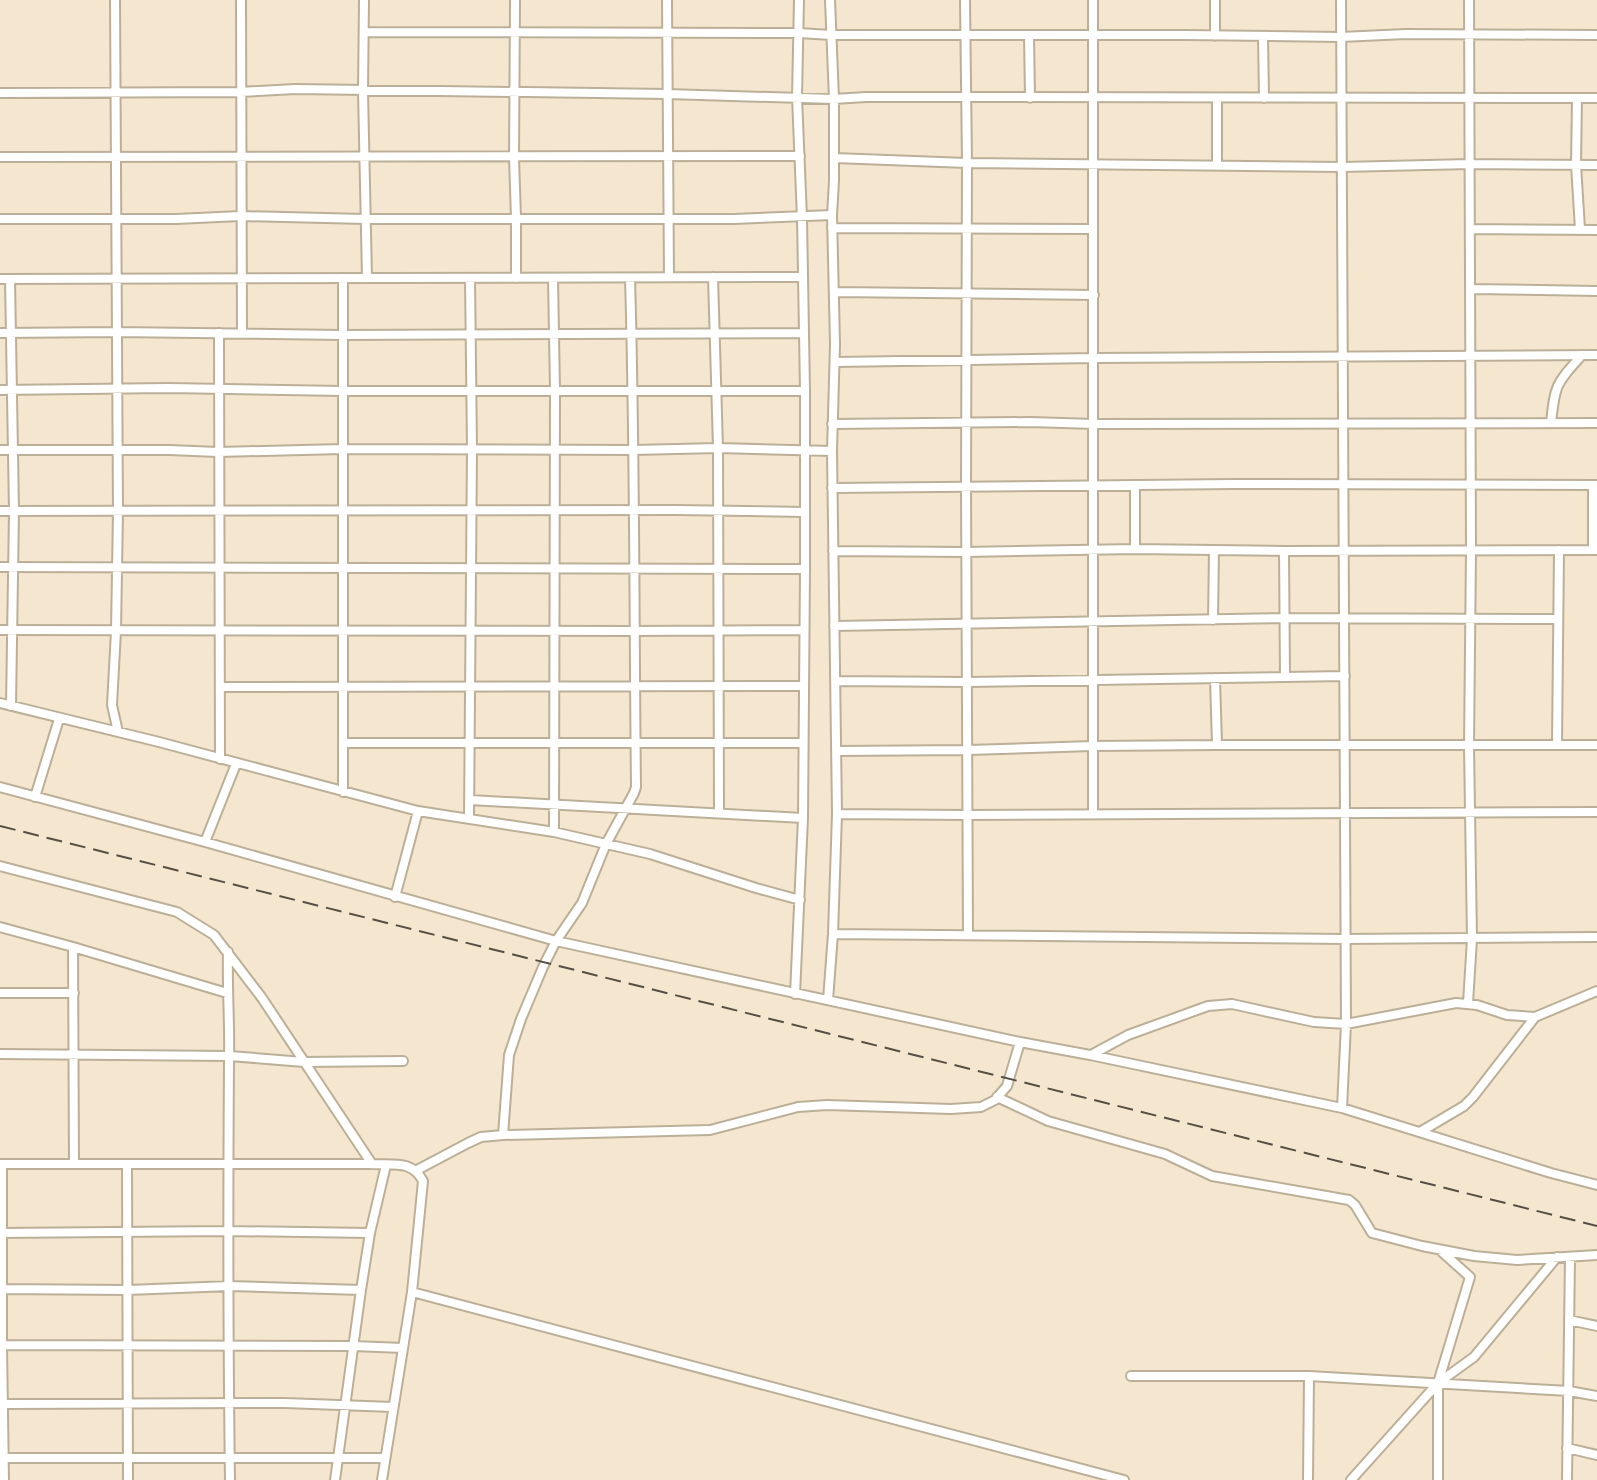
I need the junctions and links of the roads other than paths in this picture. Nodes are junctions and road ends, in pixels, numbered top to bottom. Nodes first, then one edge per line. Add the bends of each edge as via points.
1 (115, 0) edge
2 (241, 0) edge
3 (364, 0) edge
4 (515, 0) edge
5 (667, 0) edge
6 (799, 0) edge
7 (830, 0) edge
8 (965, 0) edge
9 (1093, 0) edge
10 (1215, 0) edge
11 (1341, 0) edge
12 (1469, 0) edge
13 (364, 32) junction
14 (515, 33) junction
15 (667, 33) junction
16 (799, 33) junction
17 (1470, 34) junction
18 (831, 35) junction
19 (965, 35) junction
20 (1029, 35) junction
21 (1094, 35) junction
22 (1597, 35) edge
23 (1215, 36) junction
24 (1263, 36) junction
25 (1341, 37) junction
26 (363, 91) junction
27 (115, 92) junction
28 (240, 92) junction
29 (515, 92) junction
30 (0, 93) edge
31 (667, 94) junction
32 (797, 97) junction
33 (967, 97) junction
34 (1030, 98) junction
35 (1093, 98) junction
36 (1264, 98) junction
37 (1469, 98) junction
38 (1577, 98) junction
39 (1597, 98) edge
40 (834, 99) junction
41 (1217, 99) junction
42 (1342, 99) junction
43 (240, 156) junction
44 (669, 156) junction
45 (800, 156) junction
46 (0, 157) edge
47 (115, 157) junction
48 (364, 157) junction
49 (514, 158) junction
50 (834, 158) junction
51 (967, 163) junction
52 (1093, 163) junction
53 (1470, 164) junction
54 (1217, 165) junction
55 (1576, 165) junction
56 (1597, 165) edge
57 (1342, 167) junction
58 (832, 215) junction
59 (240, 216) junction
60 (516, 218) junction
61 (802, 218) junction
62 (0, 219) edge
63 (116, 219) junction
64 (365, 219) junction
65 (669, 219) junction
66 (832, 228) junction
67 (966, 228) junction
68 (1093, 229) junction
69 (1470, 229) junction
70 (1580, 229) junction
71 (1597, 230) edge
72 (116, 277) junction
73 (669, 277) junction
74 (713, 277) junction
75 (802, 277) junction
76 (241, 278) junction
77 (343, 278) junction
78 (367, 278) junction
79 (470, 278) junction
80 (516, 278) junction
81 (553, 278) junction
82 (630, 278) junction
83 (0, 279) edge
84 (10, 279) junction
85 (1471, 289) junction
86 (1597, 291) edge
87 (835, 292) junction
88 (967, 294) junction
89 (1094, 295) junction
90 (117, 332) junction
91 (0, 333) edge
92 (11, 333) junction
93 (219, 333) junction
94 (242, 333) junction
95 (804, 333) junction
96 (470, 334) junction
97 (554, 334) junction
98 (632, 334) junction
99 (714, 334) junction
100 (342, 335) junction
101 (1582, 355) junction
102 (1597, 355) edge
103 (1470, 356) junction
104 (1342, 357) junction
105 (1094, 358) junction
106 (967, 360) junction
107 (835, 362) junction
108 (117, 388) junction
109 (218, 388) junction
110 (12, 389) junction
111 (0, 390) edge
112 (342, 391) junction
113 (471, 391) junction
114 (555, 391) junction
115 (716, 391) junction
116 (805, 391) junction
117 (633, 392) junction
118 (1343, 423) junction
119 (1470, 423) junction
120 (1551, 423) junction
121 (1597, 423) edge
122 (832, 424) junction
123 (967, 424) junction
124 (1094, 424) junction
125 (718, 448) junction
126 (342, 449) junction
127 (472, 449) junction
128 (0, 450) edge
129 (14, 450) junction
130 (118, 450) junction
131 (554, 450) junction
132 (634, 450) junction
133 (804, 450) junction
134 (832, 451) junction
135 (218, 452) junction
136 (1470, 485) junction
137 (1595, 485) edge
138 (1344, 486) junction
139 (966, 487) junction
140 (1094, 487) junction
141 (1135, 487) junction
142 (832, 488) junction
143 (635, 510) junction
144 (0, 511) edge
145 (14, 511) junction
146 (118, 511) junction
147 (219, 511) junction
148 (342, 511) junction
149 (471, 511) junction
150 (553, 511) junction
151 (718, 511) junction
152 (805, 512) junction
153 (1135, 549) junction
154 (1093, 550) junction
155 (1214, 550) junction
156 (1344, 550) junction
157 (1471, 550) junction
158 (1559, 550) junction
159 (1595, 550) edge
160 (833, 551) junction
161 (1284, 551) junction
162 (966, 552) junction
163 (0, 567) edge
164 (13, 568) junction
165 (117, 568) junction
166 (471, 568) junction
167 (219, 569) junction
168 (343, 569) junction
169 (554, 569) junction
170 (805, 569) junction
171 (635, 570) junction
172 (718, 570) junction
173 (1285, 618) junction
174 (1345, 619) junction
175 (1558, 619) junction
176 (1213, 620) junction
177 (1470, 620) junction
178 (1093, 622) junction
179 (967, 623) junction
180 (834, 626) junction
181 (0, 630) edge
182 (14, 630) junction
183 (220, 630) junction
184 (554, 630) junction
185 (719, 630) junction
186 (804, 630) junction
187 (116, 631) junction
188 (343, 631) junction
189 (470, 631) junction
190 (634, 631) junction
191 (1345, 676) junction
192 (1285, 677) junction
193 (1215, 678) junction
194 (1093, 680) junction
195 (836, 681) junction
196 (967, 682) junction
197 (718, 685) junction
198 (553, 686) junction
199 (634, 686) junction
200 (804, 686) junction
201 (220, 687) junction
202 (343, 687) junction
203 (470, 687) junction
204 (0, 703) edge
205 (11, 706) junction
206 (59, 719) junction
207 (118, 732) junction
208 (343, 743) junction
209 (470, 743) junction
210 (719, 743) junction
211 (803, 743) junction
212 (554, 744) junction
213 (635, 744) junction
214 (1217, 745) junction
215 (1557, 745) junction
216 (1597, 745) edge
217 (1092, 746) junction
218 (1346, 746) junction
219 (1469, 746) junction
220 (968, 750) junction
221 (837, 751) junction
222 (220, 759) junction
223 (236, 764) junction
224 (0, 787) edge
225 (343, 792) junction
226 (35, 797) junction
227 (470, 800) junction
228 (554, 805) junction
229 (625, 809) junction
230 (418, 811) junction
231 (1346, 812) junction
232 (1597, 812) edge
233 (719, 813) junction
234 (1471, 813) junction
235 (837, 814) junction
236 (1093, 814) junction
237 (966, 815) junction
238 (803, 818) junction
239 (469, 819) junction
240 (554, 832) junction
241 (205, 842) junction
242 (606, 844) junction
243 (0, 866) edge
244 (395, 897) junction
245 (800, 900) junction
246 (0, 927) edge
247 (833, 934) junction
248 (968, 935) junction
249 (1597, 937) edge
250 (1346, 939) junction
251 (1472, 939) junction
252 (556, 941) junction
253 (73, 947) junction
254 (228, 952) junction
255 (1597, 991) edge
256 (0, 993) edge
257 (74, 993) junction
258 (227, 993) junction
259 (795, 994) junction
260 (828, 1000) junction
261 (1468, 1003) junction
262 (1535, 1017) junction
263 (1346, 1024) junction
264 (1020, 1042) junction
265 (0, 1054) edge
266 (73, 1054) junction
267 (1090, 1055) junction
268 (230, 1056) junction
269 (403, 1061) dead end
270 (304, 1062) junction
271 (997, 1097) junction
272 (1342, 1108) junction
273 (1420, 1132) junction
274 (503, 1135) junction
275 (1, 1164) edge
276 (74, 1164) junction
277 (127, 1164) junction
278 (228, 1164) junction
279 (372, 1164) junction
280 (386, 1165) junction
281 (417, 1170) junction
282 (1597, 1185) edge
283 (229, 1231) junction
284 (2, 1233) edge
285 (127, 1233) junction
286 (370, 1233) junction
287 (1439, 1249) junction
288 (1597, 1255) edge
289 (1557, 1257) junction
290 (1570, 1257) junction
291 (230, 1286) junction
292 (1, 1289) edge
293 (128, 1290) junction
294 (361, 1290) junction
295 (412, 1292) junction
296 (1569, 1320) junction
297 (1597, 1326) edge
298 (2, 1345) edge
299 (127, 1346) junction
300 (230, 1346) junction
301 (353, 1346) junction
302 (403, 1348) junction
303 (1131, 1376) dead end
304 (1309, 1376) junction
305 (1438, 1383) junction
306 (1569, 1391) junction
307 (1597, 1396) edge
308 (128, 1403) junction
309 (229, 1403) junction
310 (3, 1404) junction
311 (347, 1404) junction
312 (393, 1407) junction
313 (1567, 1448) junction
314 (1597, 1455) edge
315 (2, 1458) edge
316 (385, 1458) junction
317 (128, 1459) junction
318 (230, 1459) junction
319 (337, 1459) junction
320 (4, 1480) edge
321 (128, 1480) edge
322 (230, 1480) edge
323 (335, 1480) edge
324 (382, 1480) edge
325 (1124, 1480) edge
326 (1308, 1480) edge
327 (1351, 1480) edge
328 (1438, 1480) edge
329 (1567, 1480) edge

1 - 27 street
2 - 28 street
3 - 13 street
4 - 14 street
5 - 15 street
6 - 16 street
7 - 18 street
8 - 19 street
9 - 21 street
10 - 23 street
11 - 25 street
12 - 17 street
13 - 14 street
13 - 26 street
14 - 15 street
14 - 29 street
15 - 16 street
15 - 31 street
16 - 18 street
16 - 32 street
17 - 22 street
17 - 25 street
17 - 37 street
18 - 19 street
18 - 40 street
19 - 20 street
19 - 33 street
20 - 21 street
20 - 34 street
21 - 23 street
21 - 35 street
23 - 24 street
24 - 25 street
24 - 36 street
25 - 42 street
26 - 28 street
26 - 29 street
26 - 48 street
27 - 28 street
27 - 30 street
27 - 47 street
28 - 43 street
29 - 31 street
29 - 49 street
31 - 32 street
31 - 44 street
32 - 40 street
32 - 45 street
33 - 34 street
33 - 40 street
33 - 51 street
34 - 35 street
35 - 41 street
35 - 52 street
36 - 41 street
36 - 42 street
37 - 38 street
37 - 42 street
37 - 53 street
38 - 39 street
38 - 55 street
40 - 50 street
41 - 54 street
42 - 57 street
43 - 47 street
43 - 48 street
43 - 59 street
44 - 45 street
44 - 49 street
44 - 65 street
45 - 61 street
46 - 47 street
47 - 63 street
48 - 49 street
48 - 64 street
49 - 60 street
50 - 51 street
50 - 58 street
51 - 52 street
51 - 67 street
52 - 54 street
52 - 68 street
53 - 55 street
53 - 57 street
53 - 69 street
54 - 57 street
55 - 56 street
55 - 70 street
57 - 104 street
58 - 61 street
58 - 66 street
59 - 63 street
59 - 64 street
59 - 76 street
60 - 64 street
60 - 65 street
60 - 80 street
61 - 65 street
61 - 75 street
62 - 63 street
63 - 72 street
64 - 78 street
65 - 73 street
66 - 67 street
66 - 87 street
67 - 68 street
67 - 88 street
68 - 89 street
69 - 70 street
69 - 85 street
70 - 71 street
72 - 76 street
72 - 84 street
72 - 90 street
73 - 74 street
73 - 82 street
74 - 75 street
74 - 99 street
75 - 95 street
76 - 77 street
76 - 94 street
77 - 78 street
77 - 100 street
78 - 79 street
79 - 80 street
79 - 96 street
80 - 81 street
81 - 82 street
81 - 97 street
82 - 98 street
83 - 84 street
84 - 92 street
85 - 86 street
85 - 103 street
87 - 88 street
87 - 107 street
88 - 89 street
88 - 106 street
89 - 105 street
90 - 92 street
90 - 93 street
90 - 108 street
91 - 92 street
92 - 110 street
93 - 94 street
93 - 109 street
94 - 100 street
95 - 99 street
95 - 116 street
96 - 97 street
96 - 100 street
96 - 113 street
97 - 98 street
97 - 114 street
98 - 99 street
98 - 117 street
99 - 115 street
100 - 112 street
101 - 102 street
101 - 103 street
101 - 120 street via 1556,387
103 - 104 street
103 - 119 street
104 - 105 street
104 - 118 street
105 - 106 street
105 - 124 street
106 - 107 street
106 - 123 street
107 - 122 street
108 - 109 street
108 - 110 street
108 - 130 street
109 - 112 street
109 - 135 street
110 - 111 street
110 - 129 street
112 - 113 street
112 - 126 street
113 - 114 street
113 - 127 street
114 - 117 street
114 - 131 street
115 - 116 street
115 - 117 street
115 - 125 street
116 - 133 street
117 - 132 street
118 - 119 street
118 - 124 street
118 - 138 street
119 - 120 street
119 - 136 street
120 - 121 street
122 - 123 street
122 - 134 street
123 - 124 street
123 - 139 street
124 - 140 street
125 - 132 street
125 - 133 street
125 - 151 street
126 - 127 street
126 - 135 street
126 - 148 street
127 - 131 street
127 - 149 street
128 - 129 street
129 - 130 street
129 - 145 street
130 - 135 street
130 - 146 street
131 - 132 street
131 - 150 street
132 - 143 street
133 - 134 street
133 - 152 street
134 - 142 street
135 - 147 street
136 - 137 street
136 - 138 street
136 - 157 street
137 - 159 street
138 - 141 street
138 - 156 street
139 - 140 street
139 - 142 street
139 - 162 street
140 - 141 street
140 - 154 street
141 - 153 street
142 - 160 street
143 - 150 street
143 - 151 street
143 - 171 street
144 - 145 street
145 - 146 street
145 - 164 street
146 - 147 street
146 - 165 street
147 - 148 street
147 - 167 street
148 - 149 street
148 - 168 street
149 - 150 street
149 - 166 street
150 - 169 street
151 - 152 street
151 - 172 street
152 - 170 street
153 - 154 street
153 - 155 street
154 - 162 street
154 - 178 street
155 - 161 street
155 - 176 street
156 - 157 street
156 - 161 street
156 - 174 street
157 - 158 street
157 - 177 street
158 - 159 street
158 - 175 street
160 - 162 street
160 - 180 street
161 - 173 street
162 - 179 street
163 - 164 street
164 - 165 street
164 - 182 street
165 - 167 street
165 - 187 street
166 - 168 street
166 - 169 street
166 - 189 street
167 - 168 street
167 - 183 street
168 - 188 street
169 - 171 street
169 - 184 street
170 - 172 street
170 - 186 street
171 - 172 street
171 - 190 street
172 - 185 street
173 - 174 street
173 - 176 street
173 - 192 street
174 - 177 street
174 - 191 street
175 - 177 street
175 - 215 street
176 - 178 street
177 - 219 street
178 - 179 street
178 - 194 street
179 - 180 street
179 - 196 street
180 - 195 street
181 - 182 street
182 - 187 street
182 - 205 street
183 - 187 street
183 - 188 street
183 - 201 street
184 - 189 street
184 - 190 street
184 - 198 street
185 - 186 street
185 - 190 street
185 - 197 street
186 - 200 street
187 - 207 street via 112,705
188 - 189 street
188 - 202 street
189 - 203 street
190 - 199 street
191 - 192 street
191 - 218 street
192 - 193 street
193 - 194 street
193 - 214 street
194 - 196 street
194 - 217 street
195 - 196 street
195 - 221 street
196 - 220 street
197 - 199 street
197 - 200 street
197 - 210 street
198 - 199 street
198 - 203 street
198 - 212 street
199 - 213 street
200 - 211 street
201 - 202 street
201 - 222 street
202 - 203 street
202 - 208 street
203 - 209 street
204 - 205 street
205 - 206 street
206 - 207 street
206 - 226 street
207 - 222 street
208 - 209 street
208 - 225 street
209 - 212 street
209 - 227 street
210 - 211 street
210 - 213 street
210 - 233 street
211 - 238 street
212 - 213 street
212 - 228 street
213 - 229 street via 636,787
214 - 217 street
214 - 218 street
215 - 216 street
215 - 219 street
217 - 220 street
217 - 236 street
218 - 219 street
218 - 231 street
219 - 234 street
220 - 221 street
220 - 237 street
221 - 235 street
222 - 223 street
223 - 225 street
223 - 241 street
224 - 226 street
225 - 230 street
226 - 241 street
227 - 228 street
227 - 239 street
228 - 229 street
228 - 240 street
229 - 233 street
229 - 242 street
230 - 239 street
230 - 244 street
231 - 234 street
231 - 236 street
231 - 250 street
232 - 234 street
233 - 238 street
234 - 251 street
235 - 237 street
235 - 247 street
236 - 237 street
237 - 248 street
238 - 245 street
239 - 240 street
240 - 242 street
241 - 244 street
242 - 245 street
242 - 252 street via 582,903
243 - 254 street via 177,912 214,935
244 - 252 street
245 - 259 street
246 - 253 street
247 - 248 street
247 - 260 street
248 - 250 street
249 - 251 street
250 - 251 street
250 - 263 street
251 - 261 street
252 - 259 street
252 - 274 street via 509,1055
253 - 257 street
253 - 258 street
254 - 258 street
254 - 270 street
255 - 262 street
256 - 257 street
257 - 266 street
258 - 268 street
259 - 260 street
260 - 264 street
261 - 262 street
261 - 263 street
262 - 273 street via 1464,1106
263 - 267 street via 1232,1004 1208,1006
263 - 272 street
264 - 267 street
264 - 271 street via 1007,1086
265 - 266 street
266 - 268 street
266 - 276 street
267 - 272 street
268 - 270 street
268 - 278 street
269 - 270 street
270 - 279 street
271 - 274 street via 981,1107 951,1109 806,1106 710,1130
271 - 287 street via 1048,1121 1165,1154 1212,1176 1349,1200 1372,1233
272 - 273 street
273 - 282 street
274 - 281 street via 481,1137
275 - 276 street
275 - 284 street
276 - 277 street
277 - 278 street
277 - 285 street
278 - 279 street
278 - 283 street
279 - 280 street
280 - 281 street
280 - 286 street
281 - 295 street via 423,1181
283 - 285 street
283 - 286 street
283 - 291 street
284 - 285 street
284 - 292 street
285 - 293 street
286 - 294 street
287 - 289 street via 1494,1259
287 - 305 street via 1470,1277
288 - 290 street
289 - 290 street
289 - 305 street via 1474,1357
290 - 296 street
291 - 293 street
291 - 294 street
291 - 300 street
292 - 293 street
292 - 298 street
293 - 299 street
294 - 301 street
295 - 302 street
295 - 325 street
296 - 297 street
296 - 306 street
298 - 299 street
298 - 310 street
299 - 300 street
299 - 308 street
300 - 301 street
300 - 309 street
301 - 302 street
301 - 311 street
302 - 312 street
303 - 304 street
304 - 305 street
304 - 326 street
305 - 306 street
305 - 327 street
305 - 328 street
306 - 307 street
306 - 313 street
308 - 309 street
308 - 310 street
308 - 317 street
309 - 311 street
309 - 318 street
310 - 315 street
311 - 312 street
311 - 319 street
312 - 316 street
313 - 314 street
313 - 329 street
315 - 317 street
315 - 320 street
316 - 319 street
316 - 324 street
317 - 318 street
317 - 321 street
318 - 319 street
318 - 322 street
319 - 323 street

